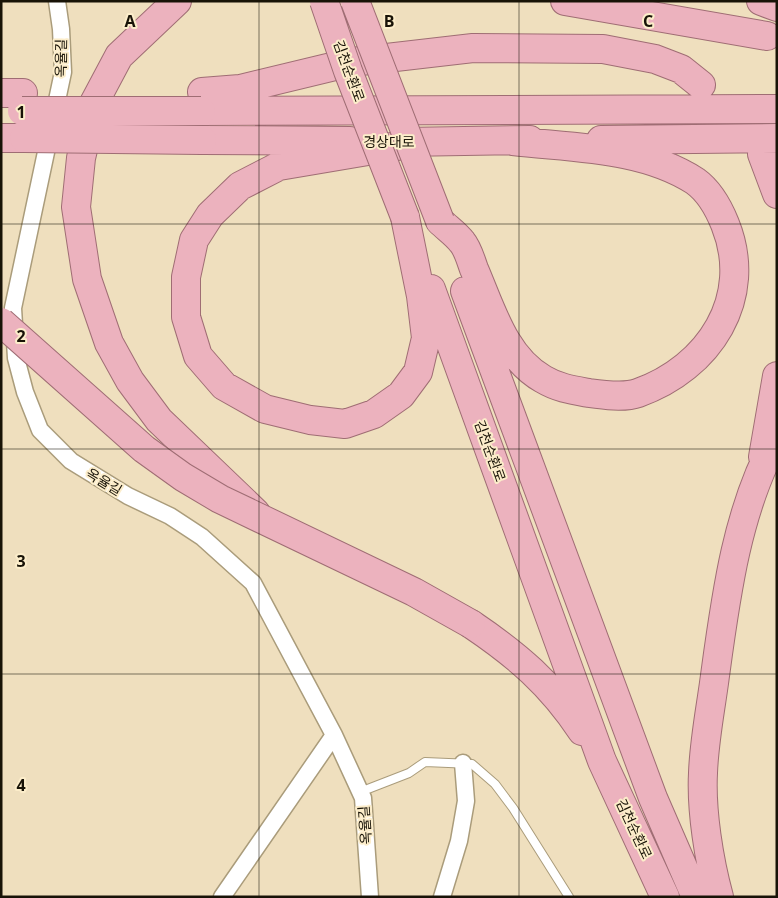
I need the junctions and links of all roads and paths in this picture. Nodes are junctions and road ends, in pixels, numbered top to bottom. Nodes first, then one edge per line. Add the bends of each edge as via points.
1 (57, 1) edge
2 (177, 1) edge
3 (324, 1) edge
4 (354, 1) edge
5 (565, 1) edge
6 (618, 1) edge
7 (761, 1) edge
8 (777, 7) edge
9 (772, 37) edge
10 (701, 85) dead end
11 (12, 102) edge
12 (201, 102) junction
13 (777, 108) edge
14 (13, 138) edge
15 (512, 141) junction
16 (420, 142) junction
17 (769, 146) edge
18 (777, 194) edge
19 (405, 217) junction
20 (440, 222) junction
21 (1, 322) edge
22 (777, 376) edge
23 (777, 438) edge
24 (761, 466) junction
25 (263, 520) junction
26 (334, 735) junction
27 (602, 761) junction
28 (463, 762) junction
29 (360, 792) junction
30 (222, 897) edge
31 (370, 897) edge
32 (442, 897) edge
33 (568, 897) edge
34 (665, 897) edge
35 (696, 897) edge
36 (719, 897) edge

1 - 26 street, 옥율길 via 62,72 13,308 16,358 24,392 40,430 71,461 202,537 254,583
2 - 25 highway, bridge via 119,56 94,103 81,158 76,207 87,279 109,342 130,381 159,420
3 - 19 highway, 김천순환로, bridge
4 - 20 highway, 김천순환로, bridge
5 - 9 highway
6 - 9 highway
7 - 8 highway
10 - 12 highway via 681,69 655,59 603,49 472,48 352,62 240,89
11 - 12 highway, bridge
12 - 13 highway
14 - 16 highway, 경상대로, bridge
15 - 16 highway, 경상대로
15 - 17 highway, 경상대로
15 - 20 highway via 612,152 660,164 696,182 718,207 731,238 735,277 727,315 708,348 679,374 636,394 604,395 564,389 549,382 524,365 507,343 463,243
16 - 19 highway via 279,166 240,186 210,215 194,240 186,277 186,317 198,356 224,386 265,409 310,420 345,424 374,414 401,395 418,372 426,338
17 - 18 highway
19 - 27 highway, 김천순환로
20 - 35 highway, 김천순환로 via 653,798
21 - 25 highway, bridge via 144,449 183,477
22 - 24 highway
23 - 24 highway
24 - 36 highway via 748,505 724,611 703,774 709,858
25 - 27 highway, bridge via 414,592 471,624 531,668 570,712
26 - 29 street, 옥율길
26 - 30 street
27 - 34 highway, 김천순환로
28 - 29 lane via 425,762 410,773
28 - 32 street via 466,801 459,841
28 - 33 lane via 472,764 495,784
29 - 31 street, 옥율길

